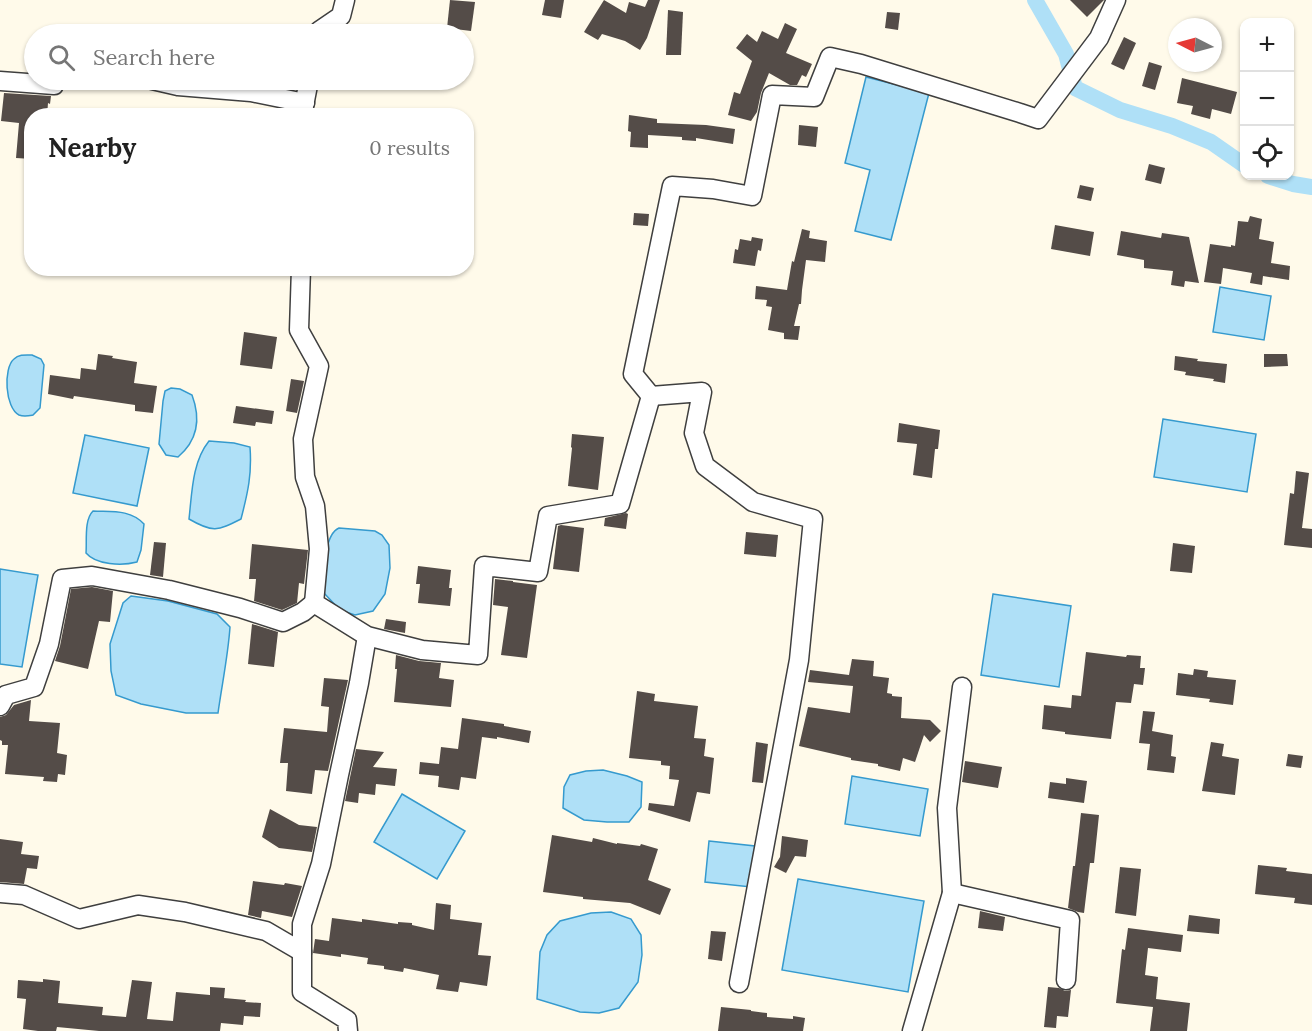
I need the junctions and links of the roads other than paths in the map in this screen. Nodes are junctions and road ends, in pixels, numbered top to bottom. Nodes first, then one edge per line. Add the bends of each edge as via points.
1 (345, 0) edge
2 (1116, 0) edge
3 (329, 24) edge
4 (0, 81) edge
5 (24, 83) edge
6 (227, 90) edge
7 (307, 90) edge
8 (301, 108) edge
9 (304, 108) edge
10 (301, 276) edge
11 (651, 396) junction
12 (314, 603) junction
13 (367, 636) junction
14 (962, 687) dead end
15 (0, 706) edge
16 (0, 893) edge
17 (952, 893) junction
18 (302, 952) junction
19 (1066, 980) dead end
20 (739, 983) dead end
21 (348, 1031) edge
22 (912, 1031) edge

1 - 3 street via 341,16
2 - 11 street via 1099,38 1038,119 830,57 814,97 772,95 752,196 672,186 633,374
4 - 5 street
6 - 8 street via 251,92
7 - 9 street
10 - 12 street via 299,330 319,366 303,439 304,477 315,506 320,549
11 - 13 street via 620,504 548,516 538,572 484,566 478,656 422,650
11 - 20 street via 702,392 694,433 705,466 753,502 813,519 799,660
12 - 13 street
12 - 15 street via 283,622 169,590 93,576 62,579 49,644 34,687 6,695
13 - 18 street via 321,864 302,924
14 - 17 street via 947,808
16 - 18 street via 24,895 79,919 138,904 185,912 266,931
17 - 19 street via 1070,920
17 - 22 street
18 - 21 street via 302,992 347,1020

